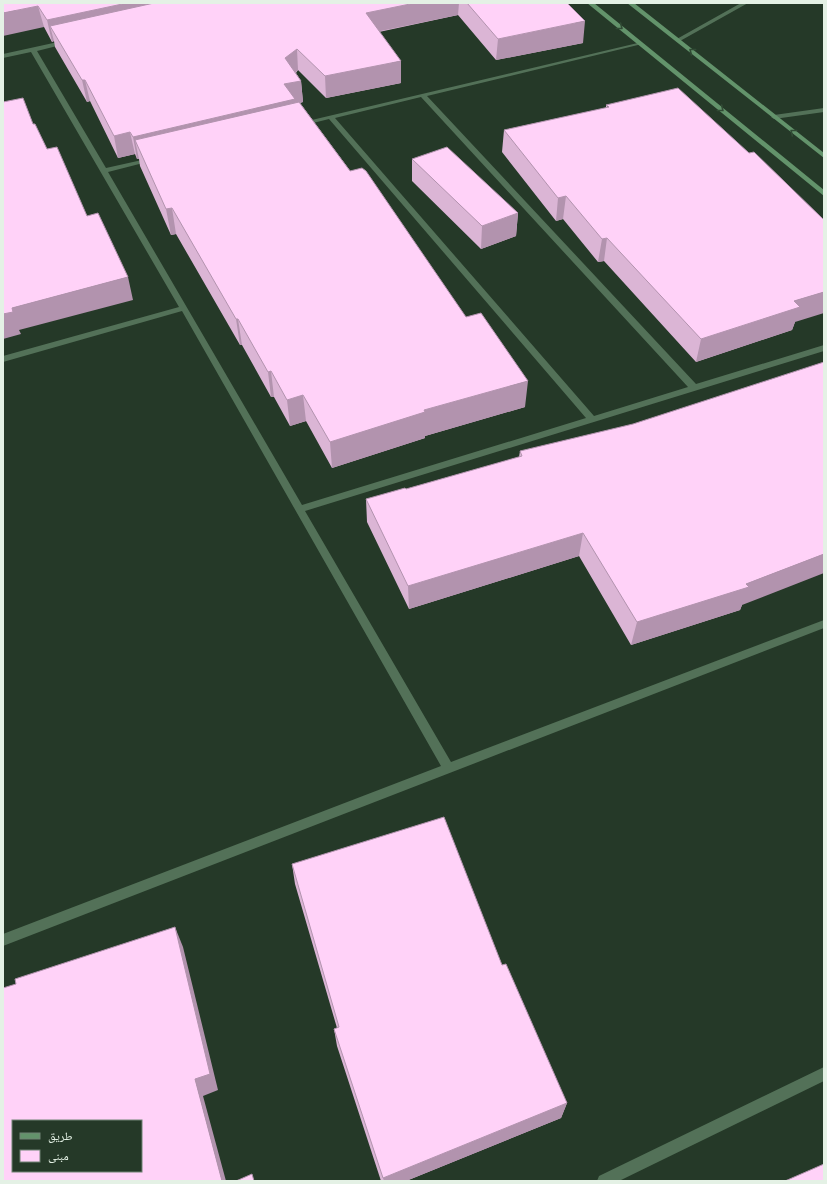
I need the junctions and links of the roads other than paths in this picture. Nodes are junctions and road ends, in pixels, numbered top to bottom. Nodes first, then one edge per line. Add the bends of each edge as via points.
1 (590, 3) edge
2 (630, 3) edge
3 (744, 3) edge
4 (678, 40) junction
5 (72, 41) edge
6 (640, 43) junction
7 (33, 50) junction
8 (3, 56) edge
9 (422, 95) junction
10 (824, 110) edge
11 (331, 116) junction
12 (774, 117) junction
13 (294, 126) edge
14 (824, 156) edge
15 (157, 158) edge
16 (104, 171) junction
17 (824, 194) edge
18 (184, 308) junction
19 (824, 348) edge
20 (3, 359) edge
21 (694, 388) junction
22 (592, 420) junction
23 (300, 509) junction
24 (824, 624) edge
25 (449, 769) junction
26 (3, 940) edge
27 (824, 1074) edge
28 (604, 1181) edge

1 -> 6 main road
2 - 4 main road
3 - 4 street
12 -> 4 main road
5 - 7 street
6 - 9 street
6 -> 17 main road
7 - 8 street
7 - 16 street
9 - 11 street
9 - 21 street
10 - 12 street
11 - 13 street
11 - 22 street
14 -> 12 main road
15 - 16 street
16 - 18 street
18 - 20 street
18 - 23 street
19 - 21 street
21 - 22 street
22 - 23 street
23 - 25 street
24 - 25 street
25 - 26 street
27 - 28 street

